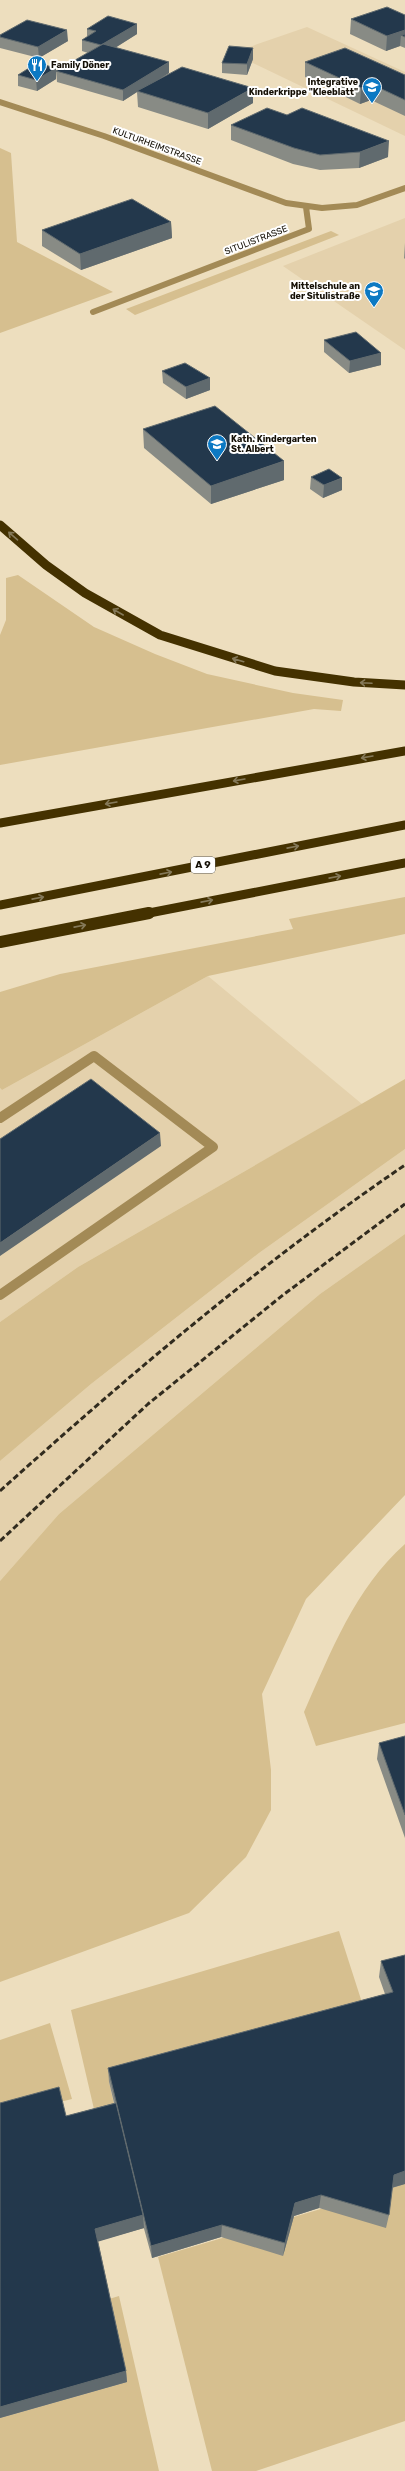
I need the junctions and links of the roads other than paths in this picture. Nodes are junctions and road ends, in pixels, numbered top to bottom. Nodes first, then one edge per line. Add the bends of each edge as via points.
1 (0, 102) edge
2 (405, 188) edge
3 (306, 207) junction
4 (93, 312) dead end
5 (0, 525) edge
6 (405, 685) edge
7 (405, 750) edge
8 (0, 823) edge
9 (405, 824) edge
10 (405, 863) edge
11 (0, 905) edge
12 (0, 942) edge
13 (0, 1118) edge
14 (0, 1295) edge

1 - 3 street, KULTURHEIMSTRASSE via 104,136 266,197
2 - 3 street via 357,205
3 - 4 street, SITULISTRASSE via 309,229
6 -> 5 highway via 354,682 275,671 160,635 86,593 46,565
7 -> 8 highway
11 -> 9 highway, A 9
12 -> 10 highway
13 - 14 street via 94,1056 213,1147

